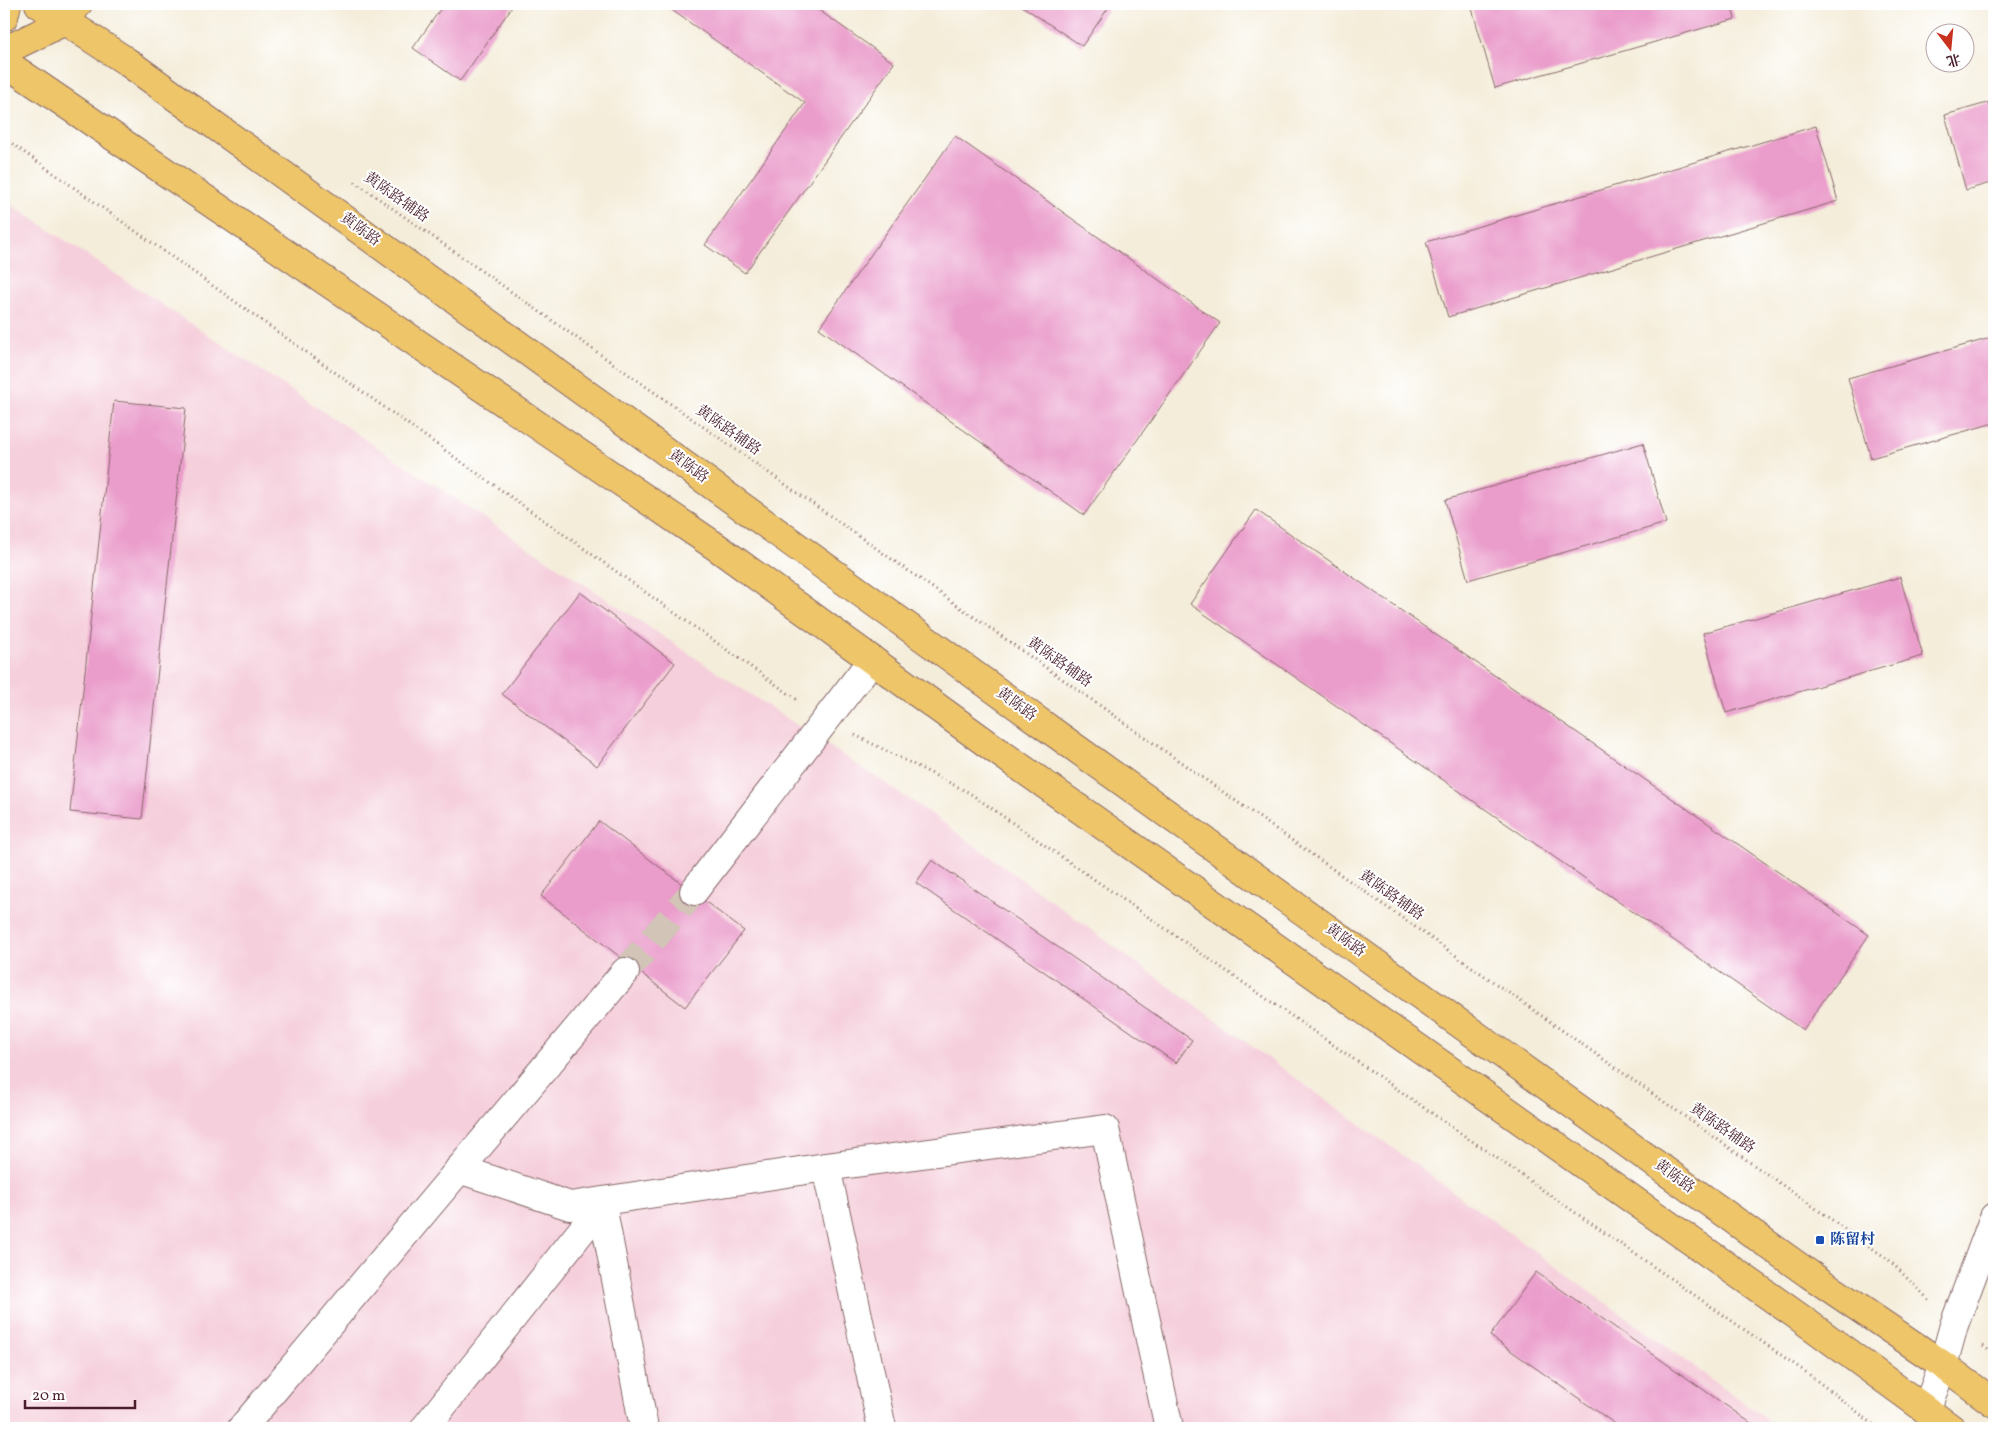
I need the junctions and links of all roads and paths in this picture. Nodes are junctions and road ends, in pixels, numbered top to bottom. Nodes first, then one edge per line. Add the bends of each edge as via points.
1 (7, 4) edge
2 (39, 4) edge
3 (93, 4) edge
4 (71, 12) edge
5 (4, 17) edge
6 (4, 51) edge
7 (4, 62) edge
8 (4, 138) edge
9 (354, 182) dead end
10 (872, 660) junction
11 (826, 720) junction
12 (694, 891) tunnel mouth
13 (625, 972) tunnel mouth
14 (826, 1167) junction
15 (460, 1169) junction
16 (1994, 1217) edge
17 (1954, 1325) junction
18 (1994, 1354) edge
19 (1943, 1365) junction
20 (1994, 1403) edge
21 (1926, 1410) junction
22 (242, 1428) edge
23 (425, 1428) edge
24 (644, 1428) edge
25 (882, 1428) edge
26 (1169, 1428) edge
27 (1878, 1428) edge
28 (1951, 1428) edge

1 - 5 main road
2 - 4 main road, 黄陈路
3 - 4 street
4 - 6 main road
4 - 19 main road, 黄陈路 via 142,72 1071,745 1810,1274
7 - 10 main road via 710,542
8 - 11 path
9 - 17 path, 黄陈路辅路 via 1889,1260
10 - 11 street
10 - 21 main road
11 - 12 street
11 - 27 path via 968,792 1798,1368
13 - 15 street
14 - 15 street via 570,1206
14 - 25 street
14 - 26 street via 1106,1129
15 - 22 street
16 - 17 street
17 - 18 path, 黄陈路辅路
17 - 19 street
19 - 20 main road, 黄陈路
19 - 21 street
21 - 28 main road
23 - 24 street via 602,1205

